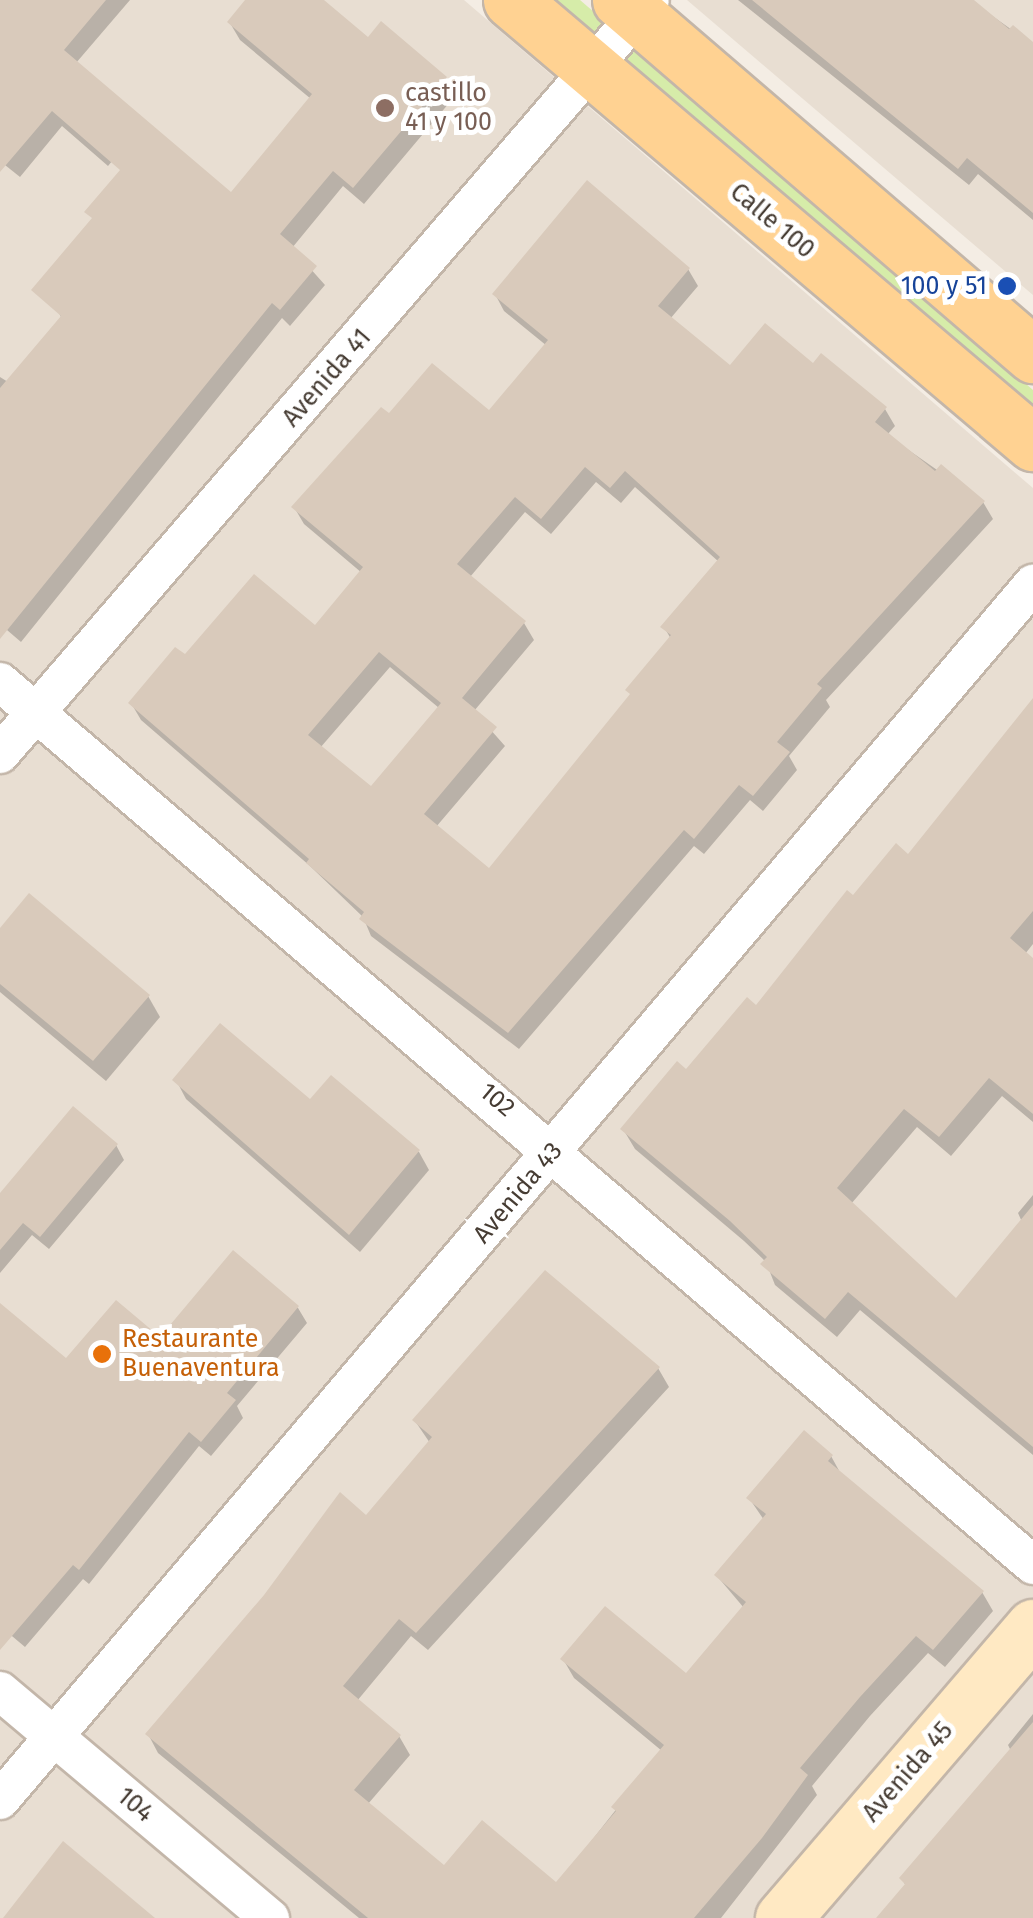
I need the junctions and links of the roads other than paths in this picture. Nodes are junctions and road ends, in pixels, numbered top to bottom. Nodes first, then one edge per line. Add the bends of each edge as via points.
1 (511, 0) edge
2 (636, 5) edge
3 (595, 70) junction
4 (1033, 355) edge
5 (1033, 444) edge
6 (1033, 584) edge
7 (0, 682) edge
8 (36, 712) junction
9 (0, 754) edge
10 (555, 1150) junction
11 (1033, 1564) edge
12 (1033, 1627) edge
13 (0, 1692) edge
14 (54, 1736) junction
15 (0, 1800) edge
16 (270, 1918) edge
17 (783, 1918) edge

1 - 3 main road, Calle 100
2 - 3 street, Avenida 41
2 - 4 main road
3 - 5 main road, Calle 100
3 - 8 street, Avenida 41
6 - 10 street, Avenida 43
7 - 8 street, 102
8 - 9 street, Avenida 41
8 - 10 street, 102
10 - 11 street, 102
10 - 14 street, Avenida 43
12 - 17 street, Avenida 45
13 - 14 street, 104
14 - 15 street, Avenida 43
14 - 16 street, 104

